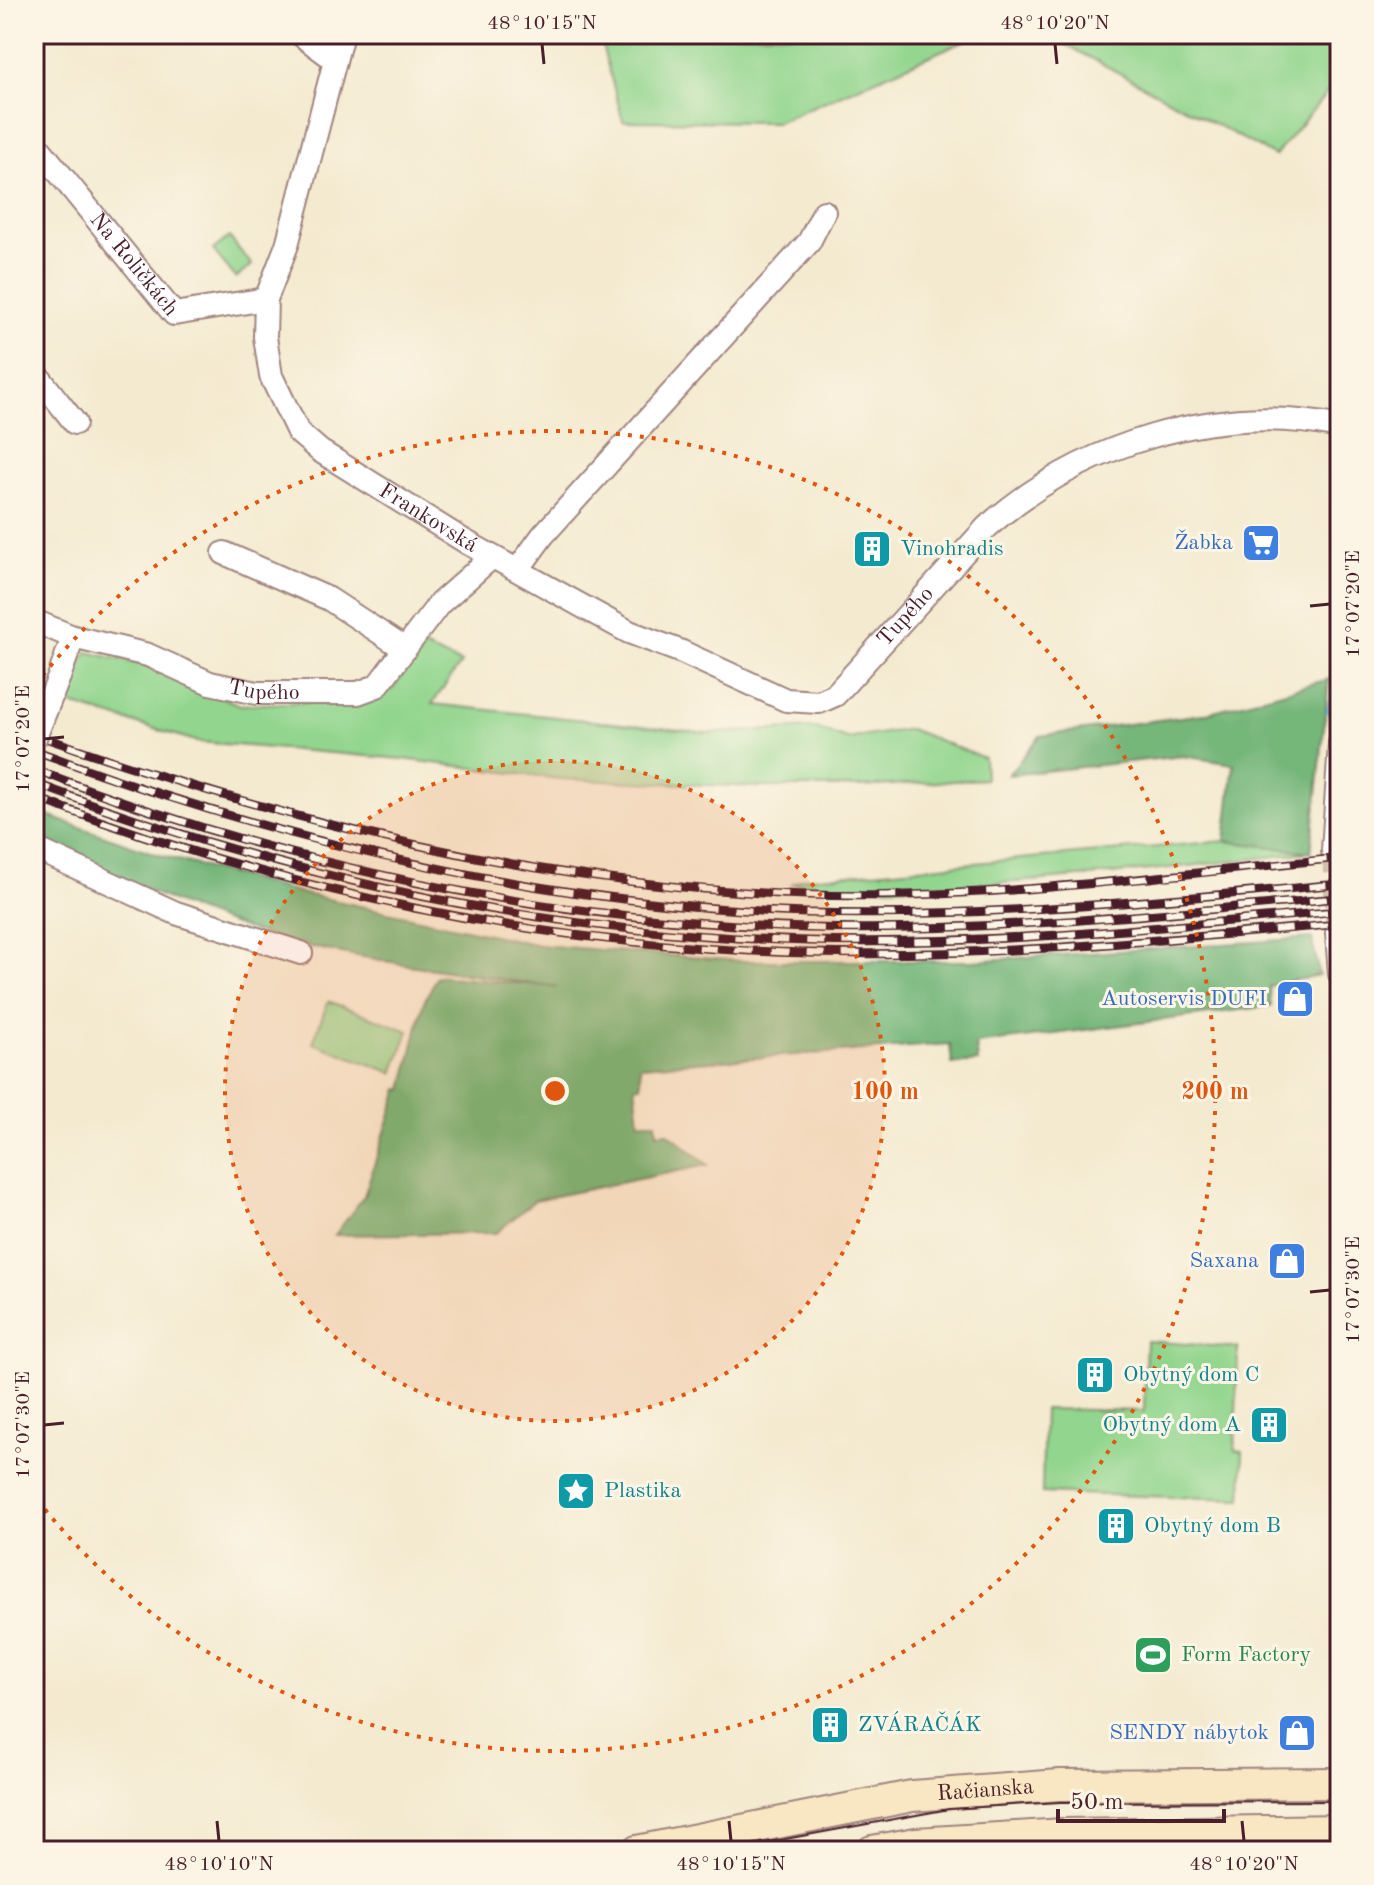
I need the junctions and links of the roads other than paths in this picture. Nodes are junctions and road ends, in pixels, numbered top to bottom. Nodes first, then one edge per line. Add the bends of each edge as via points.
1 (300, 34) edge
2 (342, 34) edge
3 (335, 60) junction
4 (34, 142) edge
5 (824, 212) dead end
6 (266, 299) junction
7 (34, 371) edge
8 (75, 423) dead end
9 (1340, 427) edge
10 (224, 553) dead end
11 (492, 557) junction
12 (519, 568) junction
13 (34, 621) edge
14 (73, 637) junction
15 (405, 649) junction
16 (34, 740) edge
17 (1340, 743) edge
18 (1338, 813) edge
19 (34, 848) edge
20 (1333, 851) dead end
21 (1337, 933) dead end
22 (301, 953) dead end
23 (1340, 974) edge
24 (1340, 1783) edge
25 (1340, 1830) edge
26 (637, 1851) edge
27 (872, 1851) edge

1 - 3 street
2 - 3 street, Frankovská
3 - 6 street, Frankovská via 287,245
4 - 6 street, Na Roličkách via 174,314
5 - 12 street via 809,242 543,535
6 - 11 street, Frankovská via 271,376 298,432 320,451
7 - 8 street
9 - 12 street, Tupého via 1269,419 1175,431 1103,452 1060,472 987,527 835,695 819,702 786,700 629,632
10 - 15 street via 329,599
11 - 12 street, Frankovská
11 - 15 street, Tupého via 439,604
13 - 14 street, Tupého
14 - 15 street, Tupého via 148,655 210,683 257,693 358,693 377,686
14 - 16 street, bridge
17 - 18 street
18 - 20 street
19 - 22 street via 176,913
21 - 23 street
24 - 26 main road, Račianska via 1060,1785 925,1795
25 - 27 main road via 1049,1835 916,1843

